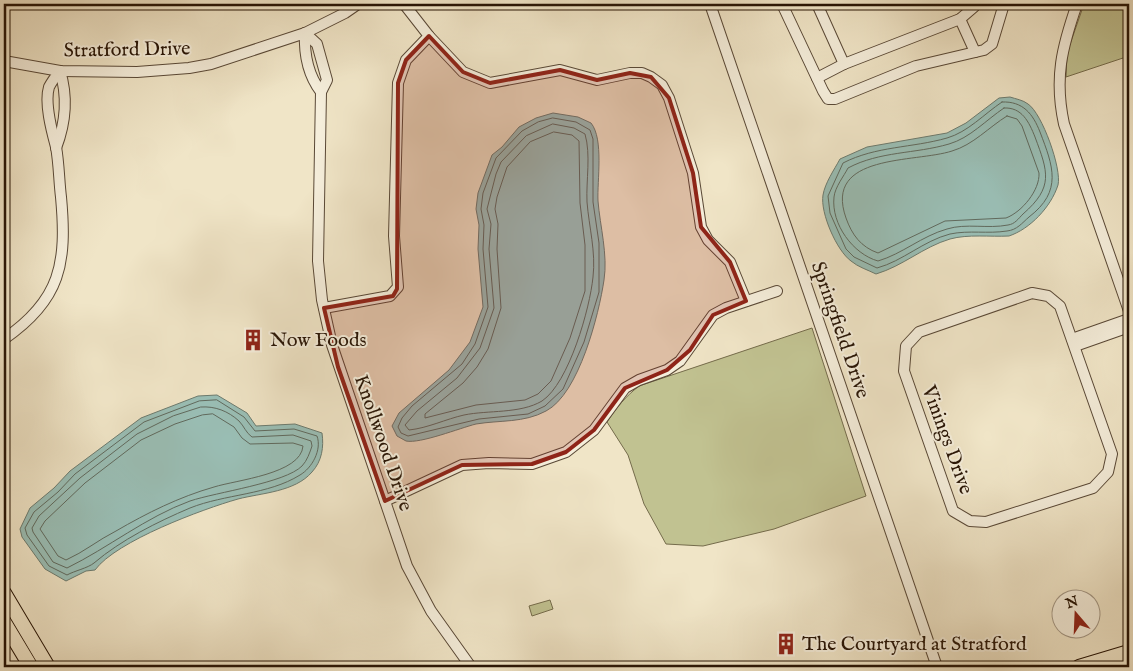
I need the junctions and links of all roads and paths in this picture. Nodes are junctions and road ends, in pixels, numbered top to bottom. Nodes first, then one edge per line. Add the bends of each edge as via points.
1 (358, 4) edge
2 (404, 4) edge
3 (710, 4) edge
4 (782, 4) edge
5 (817, 4) edge
6 (975, 4) edge
7 (1004, 4) edge
8 (1077, 4) edge
9 (960, 19) junction
10 (305, 33) junction
11 (429, 36) junction
12 (975, 52) junction
13 (4, 61) edge
14 (844, 64) junction
15 (60, 70) junction
16 (817, 78) junction
17 (321, 92) junction
18 (56, 148) junction
19 (777, 291) dead end
20 (746, 301) junction
21 (324, 308) junction
22 (1129, 311) edge
23 (1129, 319) edge
24 (1129, 327) edge
25 (4, 340) edge
26 (1074, 343) junction
27 (384, 501) junction
28 (4, 593) edge
29 (4, 622) edge
30 (1129, 652) edge
31 (31, 667) edge
32 (48, 667) edge
33 (471, 667) edge
34 (937, 667) edge
35 (1079, 667) edge

1 - 10 street, Stratford Drive
2 - 11 street
3 - 34 street, Springfield Drive
4 - 16 street
5 - 14 street
6 - 9 street
7 - 12 street via 992,44
8 - 22 street via 1060,61 1060,106
9 - 12 street
9 - 14 street
10 - 15 street, Stratford Drive via 211,64 189,68 137,72
10 - 17 street, Knollwood Drive via 304,54 314,83
10 - 17 street, Knollwood Drive via 317,44 323,61 327,80
11 - 20 street via 463,72 490,82 560,70 597,80 642,73 662,85 693,173 701,227 708,240 730,262
11 - 21 street via 406,60 398,83 394,236 398,287 390,296
12 - 16 street via 916,66 835,99 828,99
13 - 15 street, Stratford Drive
14 - 16 street
15 - 18 street via 65,89 64,127
15 - 18 street via 49,88 49,127
17 - 21 street, Knollwood Drive via 317,244
18 - 25 street via 64,232 61,261 52,292 26,323
19 - 20 street
20 - 27 street via 713,315 690,350 667,370 625,388 594,430 566,452 532,464 462,465
21 - 27 street, Knollwood Drive via 334,352
23 - 26 street
24 - 26 street
26 - 26 street, Vinings Drive via 1112,454 1108,472 1093,488 986,522 970,521 953,511 904,371 906,346 919,332 1032,293 1048,296 1060,306
27 - 33 street, Knollwood Drive via 406,566 419,591
28 - 32 main road
29 - 31 main road
30 - 35 main road

